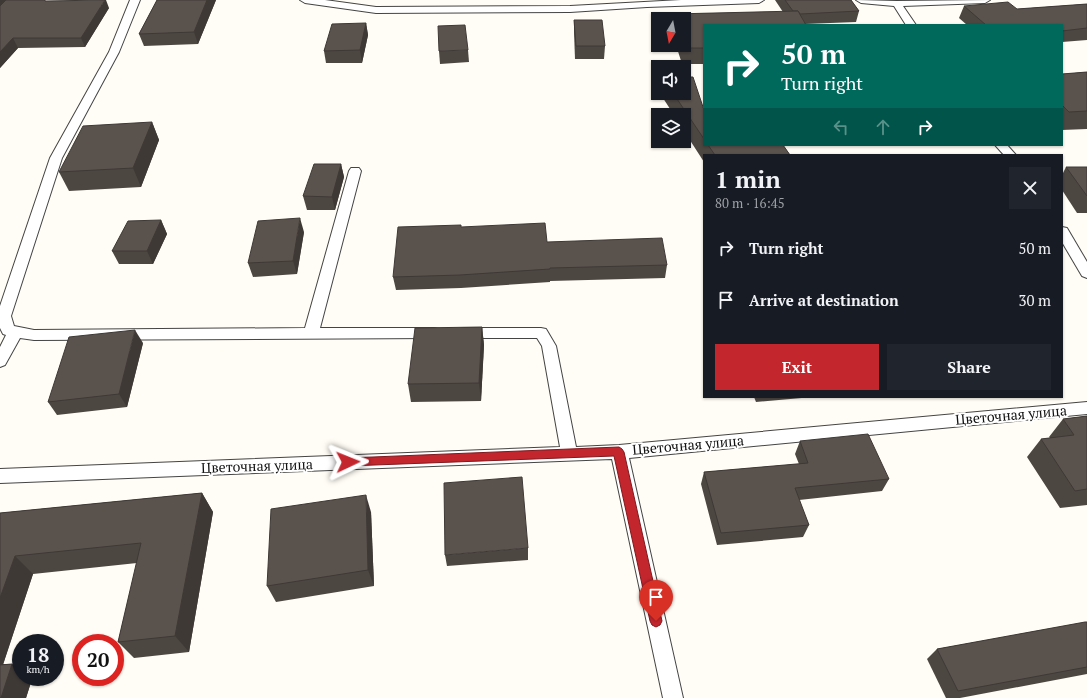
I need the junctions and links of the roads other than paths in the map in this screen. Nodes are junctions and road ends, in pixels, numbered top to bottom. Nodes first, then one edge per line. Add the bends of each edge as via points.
1 (135, 0) edge
2 (305, 0) edge
3 (759, 0) edge
4 (861, 0) edge
5 (985, 0) edge
6 (525, 4) edge
7 (897, 4) junction
8 (910, 24) edge
9 (1002, 146) edge
10 (1009, 154) edge
11 (354, 171) dead end
12 (1063, 233) edge
13 (1087, 273) edge
14 (15, 332) junction
15 (311, 333) junction
16 (0, 361) edge
17 (1087, 408) edge
18 (619, 452) junction
19 (569, 453) junction
20 (0, 476) edge
21 (673, 698) edge

1 - 14 lane via 114,52 56,158 4,316 8,330
2 - 6 lane via 376,10
3 - 6 lane via 570,9
4 - 7 lane
5 - 7 lane
7 - 8 lane
9 - 10 lane
11 - 15 lane
12 - 13 lane
14 - 15 lane via 34,336
14 - 16 lane
15 - 19 lane via 541,333 549,346
17 - 18 lane, Цветочная улица
18 - 19 lane, Цветочная улица
18 - 21 lane
19 - 20 lane, Цветочная улица

